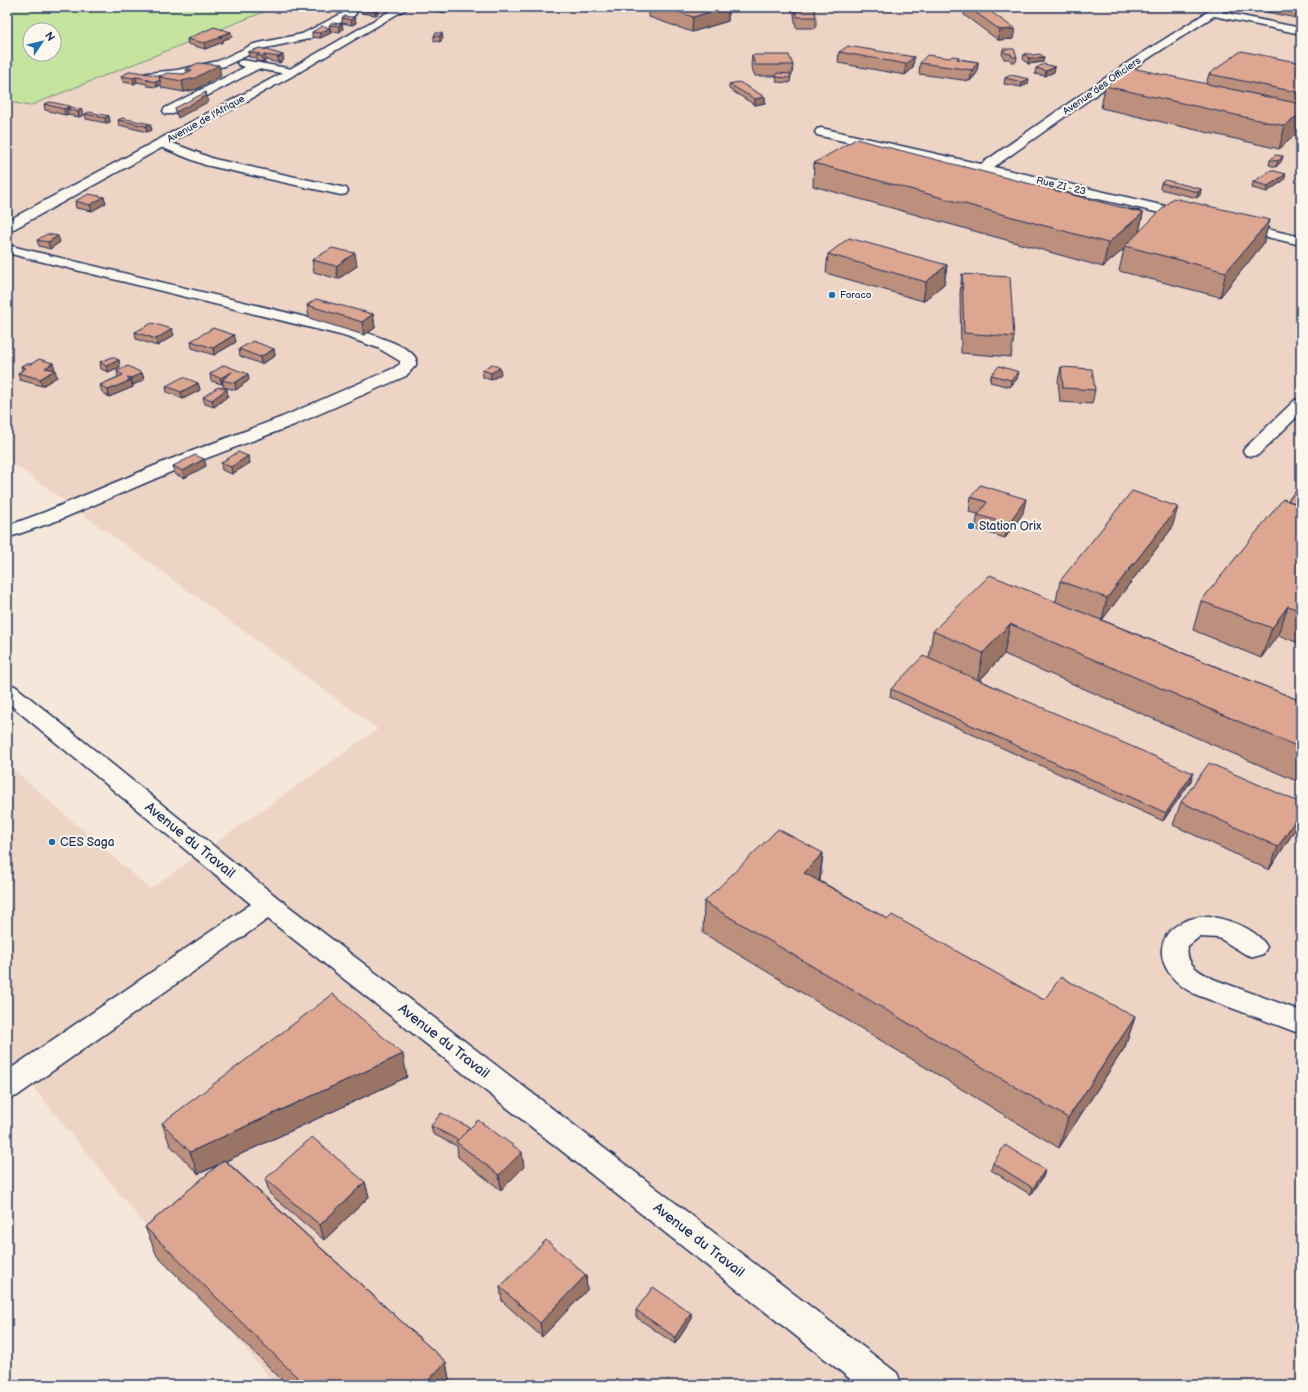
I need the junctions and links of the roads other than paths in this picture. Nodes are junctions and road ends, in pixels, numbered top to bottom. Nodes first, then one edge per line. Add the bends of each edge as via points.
1 (354, 7) edge
2 (404, 7) edge
3 (1217, 10) edge
4 (1301, 31) edge
5 (230, 60) junction
6 (257, 65) junction
7 (292, 72) junction
8 (148, 76) edge
9 (169, 111) dead end
10 (821, 132) dead end
11 (162, 143) junction
12 (983, 169) junction
13 (340, 191) dead end
14 (1202, 218) edge
15 (1225, 223) edge
16 (7, 227) edge
17 (1301, 241) edge
18 (7, 249) edge
19 (1301, 404) edge
20 (1252, 451) dead end
21 (7, 532) edge
22 (7, 691) edge
23 (269, 905) junction
24 (1254, 947) dead end
25 (1301, 1023) edge
26 (7, 1087) edge
27 (885, 1385) edge

1 - 5 street via 351,13 305,37 258,46
2 - 7 street, Avenue de l'Afrique
3 - 4 street
3 - 12 street, Avenue des Officiers via 1128,67
5 - 6 street
5 - 8 street via 177,73
6 - 7 street
6 - 9 street
7 - 11 street, Avenue de l'Afrique
10 - 12 street, Rue ZI - 23
11 - 13 street via 215,164
11 - 16 street, Avenue de l'Afrique
12 - 14 street, Rue ZI - 23
15 - 17 street
18 - 21 street via 339,330 401,352 408,359 408,365 400,372 288,420
19 - 20 street
22 - 23 street, Avenue du Travail
23 - 26 street
23 - 27 street, Avenue du Travail
24 - 25 street via 1242,937 1212,926 1186,931 1177,939 1174,949 1176,961 1183,973 1201,985

